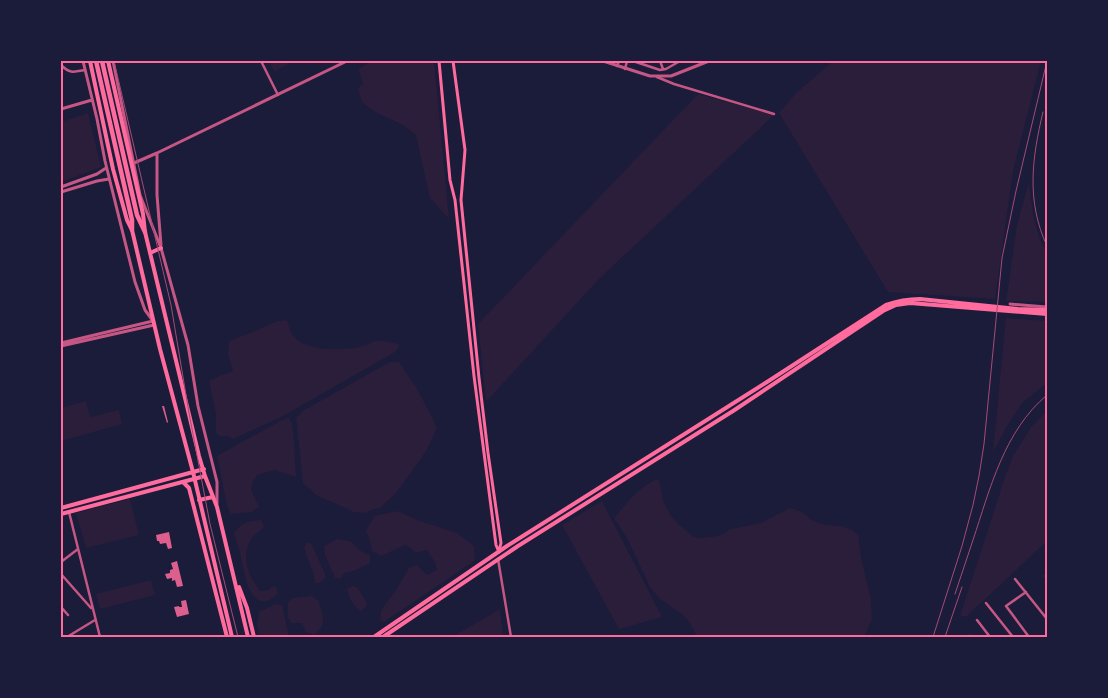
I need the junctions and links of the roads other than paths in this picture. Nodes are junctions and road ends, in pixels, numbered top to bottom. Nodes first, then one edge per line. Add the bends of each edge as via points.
1 (83, 61) edge
2 (90, 61) edge
3 (96, 61) edge
4 (102, 61) edge
5 (108, 61) edge
6 (113, 61) edge
7 (261, 61) edge
8 (347, 61) edge
9 (439, 61) edge
10 (453, 61) edge
11 (603, 61) edge
12 (619, 61) edge
13 (627, 61) edge
14 (660, 61) edge
15 (680, 61) edge
16 (709, 61) edge
17 (637, 62) edge
18 (61, 66) edge
19 (617, 66) junction
20 (625, 68) junction
21 (663, 69) junction
22 (85, 70) junction
23 (656, 76) junction
24 (278, 94) junction
25 (92, 100) junction
26 (61, 109) edge
27 (774, 114) dead end
28 (157, 153) junction
29 (134, 163) junction
30 (107, 168) junction
31 (109, 178) junction
32 (61, 187) edge
33 (61, 192) edge
34 (132, 230) junction
35 (145, 232) junction
36 (161, 248) junction
37 (150, 253) junction
38 (1010, 304) dead end
39 (952, 305) junction
40 (1047, 308) edge
41 (1047, 314) edge
42 (154, 323) junction
43 (61, 344) edge
44 (204, 469) junction
45 (192, 472) junction
46 (205, 476) junction
47 (194, 479) junction
48 (183, 482) junction
49 (213, 497) junction
50 (199, 500) junction
51 (217, 507) junction
52 (61, 508) edge
53 (69, 512) junction
54 (61, 514) edge
55 (499, 527) junction
56 (494, 528) junction
57 (78, 549) junction
58 (499, 552) junction
59 (498, 559) junction
60 (61, 562) edge
61 (234, 573) junction
62 (61, 574) edge
63 (1015, 579) dead end
64 (1026, 592) junction
65 (986, 603) dead end
66 (61, 607) edge
67 (93, 610) junction
68 (68, 615) dead end
69 (1047, 619) edge
70 (96, 620) junction
71 (977, 620) dead end
72 (67, 637) edge
73 (100, 637) edge
74 (227, 637) edge
75 (232, 637) edge
76 (248, 637) edge
77 (254, 637) edge
78 (374, 637) edge
79 (383, 637) edge
80 (511, 637) edge
81 (990, 637) edge
82 (1013, 637) edge
83 (1029, 637) edge

1 - 22 street
2 - 34 highway via 114,169
3 - 34 highway
4 - 35 highway via 137,215
5 - 35 highway
6 - 29 street
7 - 24 street
8 - 24 street
9 - 56 main road via 450,180
10 - 55 main road via 465,150 461,200 479,378
11 - 19 street
12 - 19 street
13 - 20 street
14 - 21 street
15 - 21 street
16 - 23 street via 671,76
17 - 21 street
18 - 22 street via 66,71
19 - 20 street
20 - 23 street
22 - 25 street
23 - 27 street
24 - 28 street
25 - 26 street
25 - 30 street
28 - 29 street
28 - 36 street
29 - 36 street via 140,194
30 - 31 street
30 - 32 street
31 - 33 street
31 - 42 street via 135,282 145,310
34 - 42 highway
35 - 37 highway
36 - 37 highway
36 - 51 street via 188,345 200,416 217,482
37 - 44 highway
38 - 40 street
39 - 40 highway
39 - 41 highway
39 - 58 highway via 909,299 886,305
39 - 59 highway via 910,303 883,311 733,411
42 - 43 street
42 - 45 highway
44 - 45 highway
44 - 46 highway
45 - 47 highway
45 - 52 highway
46 - 47 highway
46 - 49 highway
47 - 48 highway
47 - 50 highway
48 - 53 highway
48 - 74 highway via 189,488
49 - 50 highway
49 - 51 highway
50 - 75 highway
51 - 61 highway
53 - 54 highway
53 - 57 street
55 - 56 main road
55 - 58 main road via 502,542
56 - 58 main road
57 - 60 street
57 - 67 street
58 - 78 highway
59 - 79 highway
59 - 80 street
61 - 76 highway
61 - 77 highway
62 - 67 street
63 - 64 street
64 - 69 street
64 - 83 street via 1006,606
65 - 82 street
66 - 68 street
67 - 70 street
70 - 72 street
70 - 73 street
71 - 81 street

